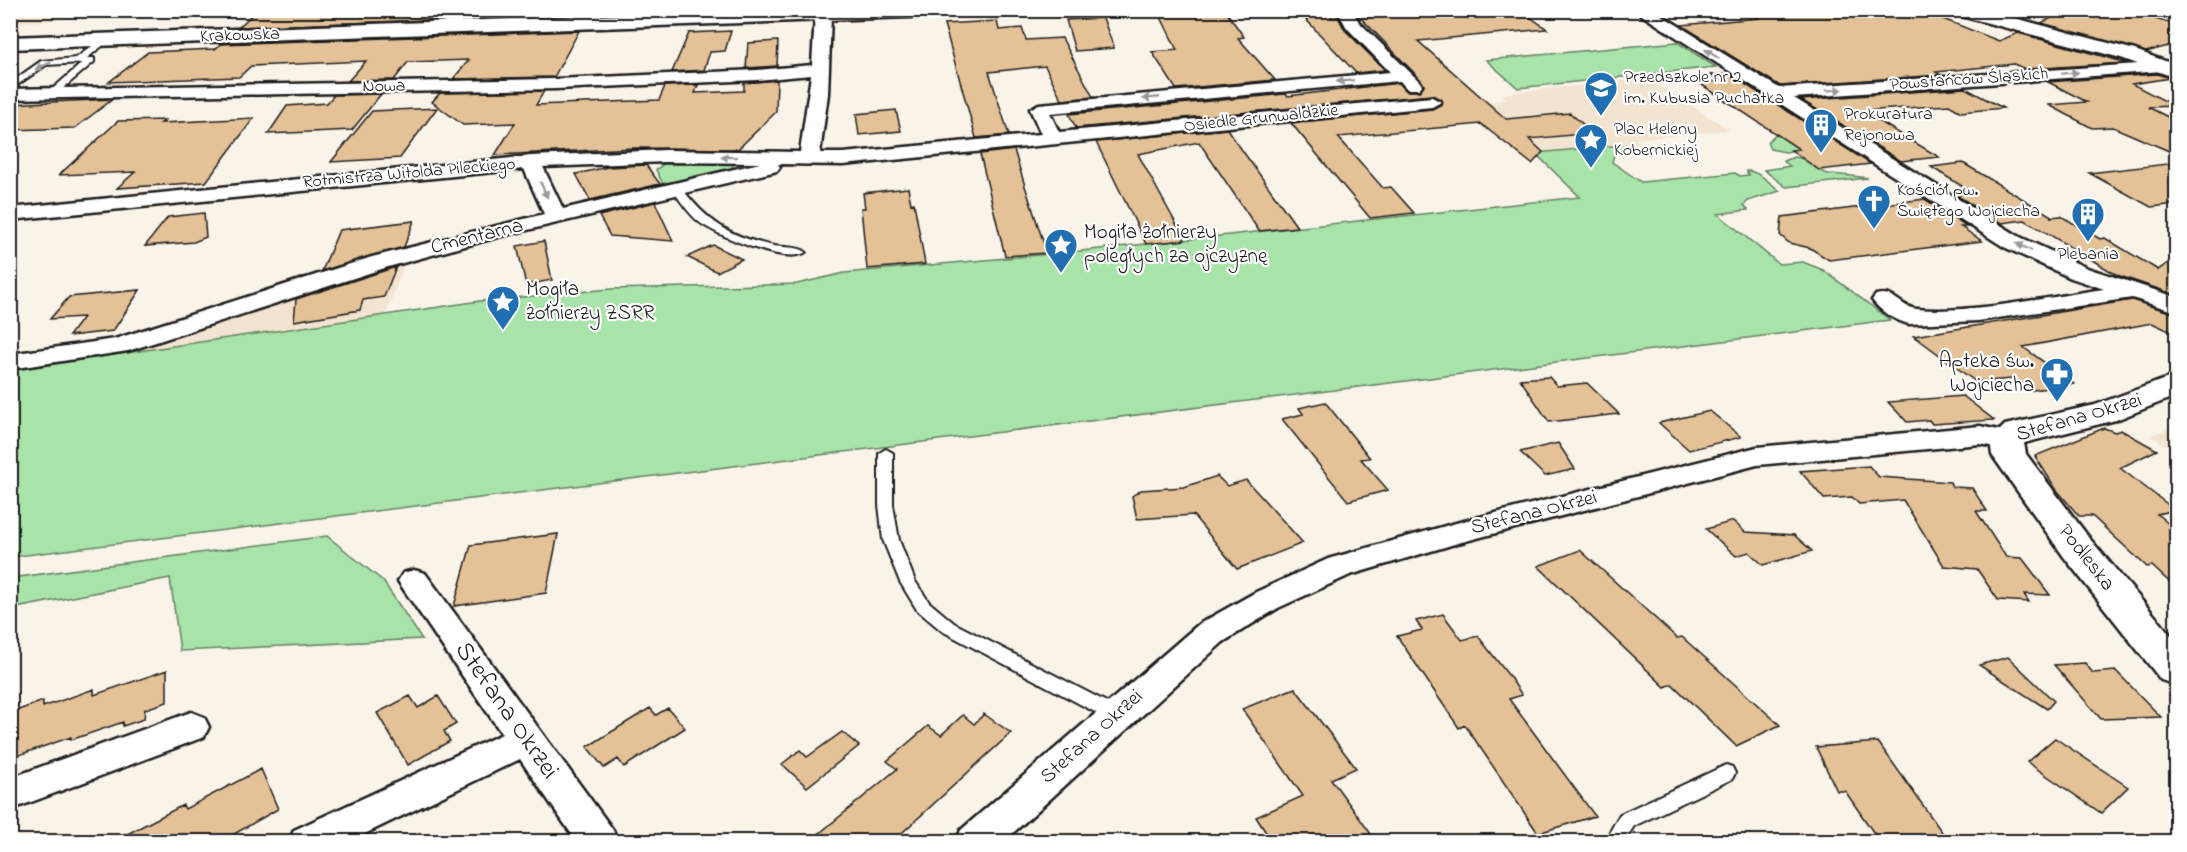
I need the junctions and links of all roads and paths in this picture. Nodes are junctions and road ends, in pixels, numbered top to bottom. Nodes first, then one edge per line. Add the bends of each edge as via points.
1 (937, 10) edge
2 (1344, 10) edge
3 (1641, 10) edge
4 (1961, 10) edge
5 (2171, 10) edge
6 (876, 12) edge
7 (2176, 12) edge
8 (823, 15) junction
9 (106, 40) junction
10 (10, 43) edge
11 (80, 59) junction
12 (2169, 64) edge
13 (820, 72) junction
14 (1403, 76) junction
15 (10, 87) edge
16 (1229, 91) junction
17 (52, 93) junction
18 (10, 94) edge
19 (1776, 94) junction
20 (1251, 120) junction
21 (1053, 140) junction
22 (809, 158) junction
23 (531, 162) junction
24 (677, 189) junction
25 (10, 214) edge
26 (557, 218) junction
27 (800, 252) dead end
28 (2134, 291) junction
29 (1884, 300) dead end
30 (2176, 305) edge
31 (10, 362) edge
32 (2176, 385) edge
33 (2007, 440) junction
34 (886, 453) dead end
35 (414, 581) dead end
36 (2176, 669) edge
37 (1116, 715) junction
38 (191, 727) dead end
39 (526, 739) junction
40 (1726, 773) dead end
41 (10, 794) edge
42 (308, 842) edge
43 (599, 842) edge
44 (975, 842) edge
45 (1613, 842) edge

1 - 6 street, Krakowska
2 - 14 street, Osiedle Grunwaldzkie via 1353,25
19 -> 3 street
4 - 12 street
5 - 7 street
6 - 8 street, Krakowska
8 - 9 street, Krakowska
8 - 13 street
9 - 10 street, Krakowska
9 - 11 lane
11 -> 15 lane via 44,63
11 - 17 lane via 92,60
19 -> 12 street, Powstańców Śląskich
13 - 17 street, Nowa via 765,78 757,75 556,84
13 - 22 street
14 -> 16 street, Osiedle Grunwaldzkie
14 - 20 street, Osiedle Grunwaldzkie via 1432,102
16 - 20 street
16 -> 21 street, Osiedle Grunwaldzkie via 1039,109
17 - 18 street, Nowa
28 -> 19 street via 2079,273 2012,242
20 - 21 street, Osiedle Grunwaldzkie
21 - 22 street, Osiedle Grunwaldzkie via 843,159
22 -> 23 street, Rotmistrza Witolda Pileckiego via 666,156
22 - 24 street, Cmentarna
23 - 25 street, Rotmistrza Witolda Pileckiego
23 -> 26 street
24 - 26 street, Cmentarna
24 - 27 lane via 699,217 725,232 777,252
26 - 31 street, Cmentarna via 380,262 119,346
28 - 29 street via 1978,314 1909,318
28 - 30 street
32 - 33 street, Stefana Okrzei via 2104,413 2017,432
33 - 36 street, Podleska via 2010,454 2077,548
33 - 37 street, Stefana Okrzei via 1980,435 1757,456 1456,533 1340,567 1267,600 1211,633
34 - 37 lane via 891,540 908,582 923,606 948,627
35 - 39 street, Stefana Okrzei
37 - 44 street, Stefana Okrzei
38 - 41 street
39 - 42 street
39 - 43 street, Stefana Okrzei
40 - 45 lane via 1627,820

